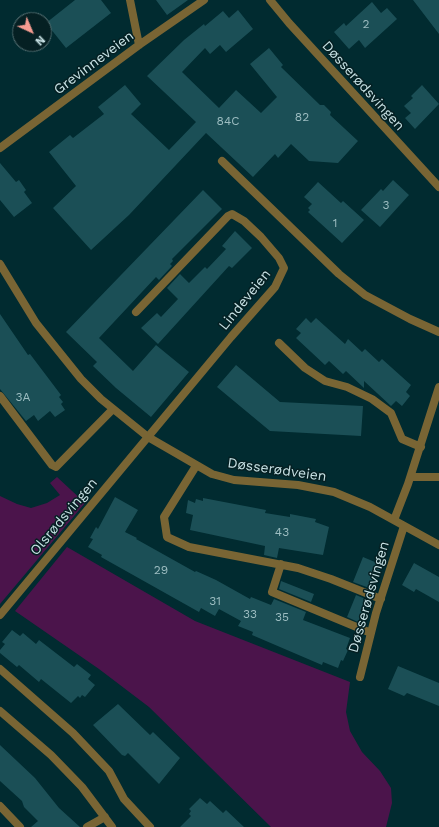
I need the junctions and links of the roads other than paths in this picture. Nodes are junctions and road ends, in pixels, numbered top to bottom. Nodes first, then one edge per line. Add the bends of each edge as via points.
1 (130, 0) edge
2 (204, 0) edge
3 (270, 0) edge
4 (139, 45) junction
5 (0, 148) edge
6 (222, 161) dead end
7 (439, 187) edge
8 (0, 264) edge
9 (136, 312) dead end
10 (439, 332) edge
11 (279, 343) dead end
12 (439, 387) edge
13 (0, 396) edge
14 (113, 409) junction
15 (148, 437) junction
16 (421, 447) junction
17 (196, 466) junction
18 (411, 477) junction
19 (439, 477) edge
20 (394, 520) junction
21 (404, 526) junction
22 (439, 546) edge
23 (281, 564) junction
24 (381, 599) junction
25 (0, 615) edge
26 (371, 633) junction
27 (0, 669) edge
28 (360, 677) dead end
29 (0, 711) edge
30 (0, 806) edge
31 (105, 817) junction
32 (20, 827) edge
33 (87, 827) edge
34 (112, 827) edge
35 (150, 827) edge

1 - 4 street
2 - 4 street, Grevinneveien
3 - 7 street, Døsserødsvingen
4 - 5 street, Grevinneveien
6 - 10 street via 339,274 365,295
8 - 14 street, Døsserødveien via 51,344 81,379
9 - 15 street, Lindeveien via 232,214 261,236 284,268 275,287
11 - 16 street via 305,368 325,381 347,387 372,399 391,413 402,439
12 - 16 street
13 - 14 street via 56,467
14 - 15 street, Døsserødveien
15 - 17 street, Døsserødveien
15 - 25 street, Olsrødsvingen
16 - 18 street
17 - 20 street, Døsserødveien via 234,480 298,485 334,492
17 - 23 street via 164,517 167,537 189,547
18 - 19 street
18 - 20 street
20 - 21 street, Døsserødveien
21 - 22 street, Døsserødveien
21 - 24 street, Døsserødsvingen
23 - 24 street via 331,579
23 - 26 street via 272,592
24 - 26 street, Døsserødsvingen
26 - 28 street, Døsserødsvingen
27 - 35 street via 73,733 109,771 124,799
29 - 31 street via 52,755 82,787
30 - 32 street
31 - 33 street
31 - 34 street

